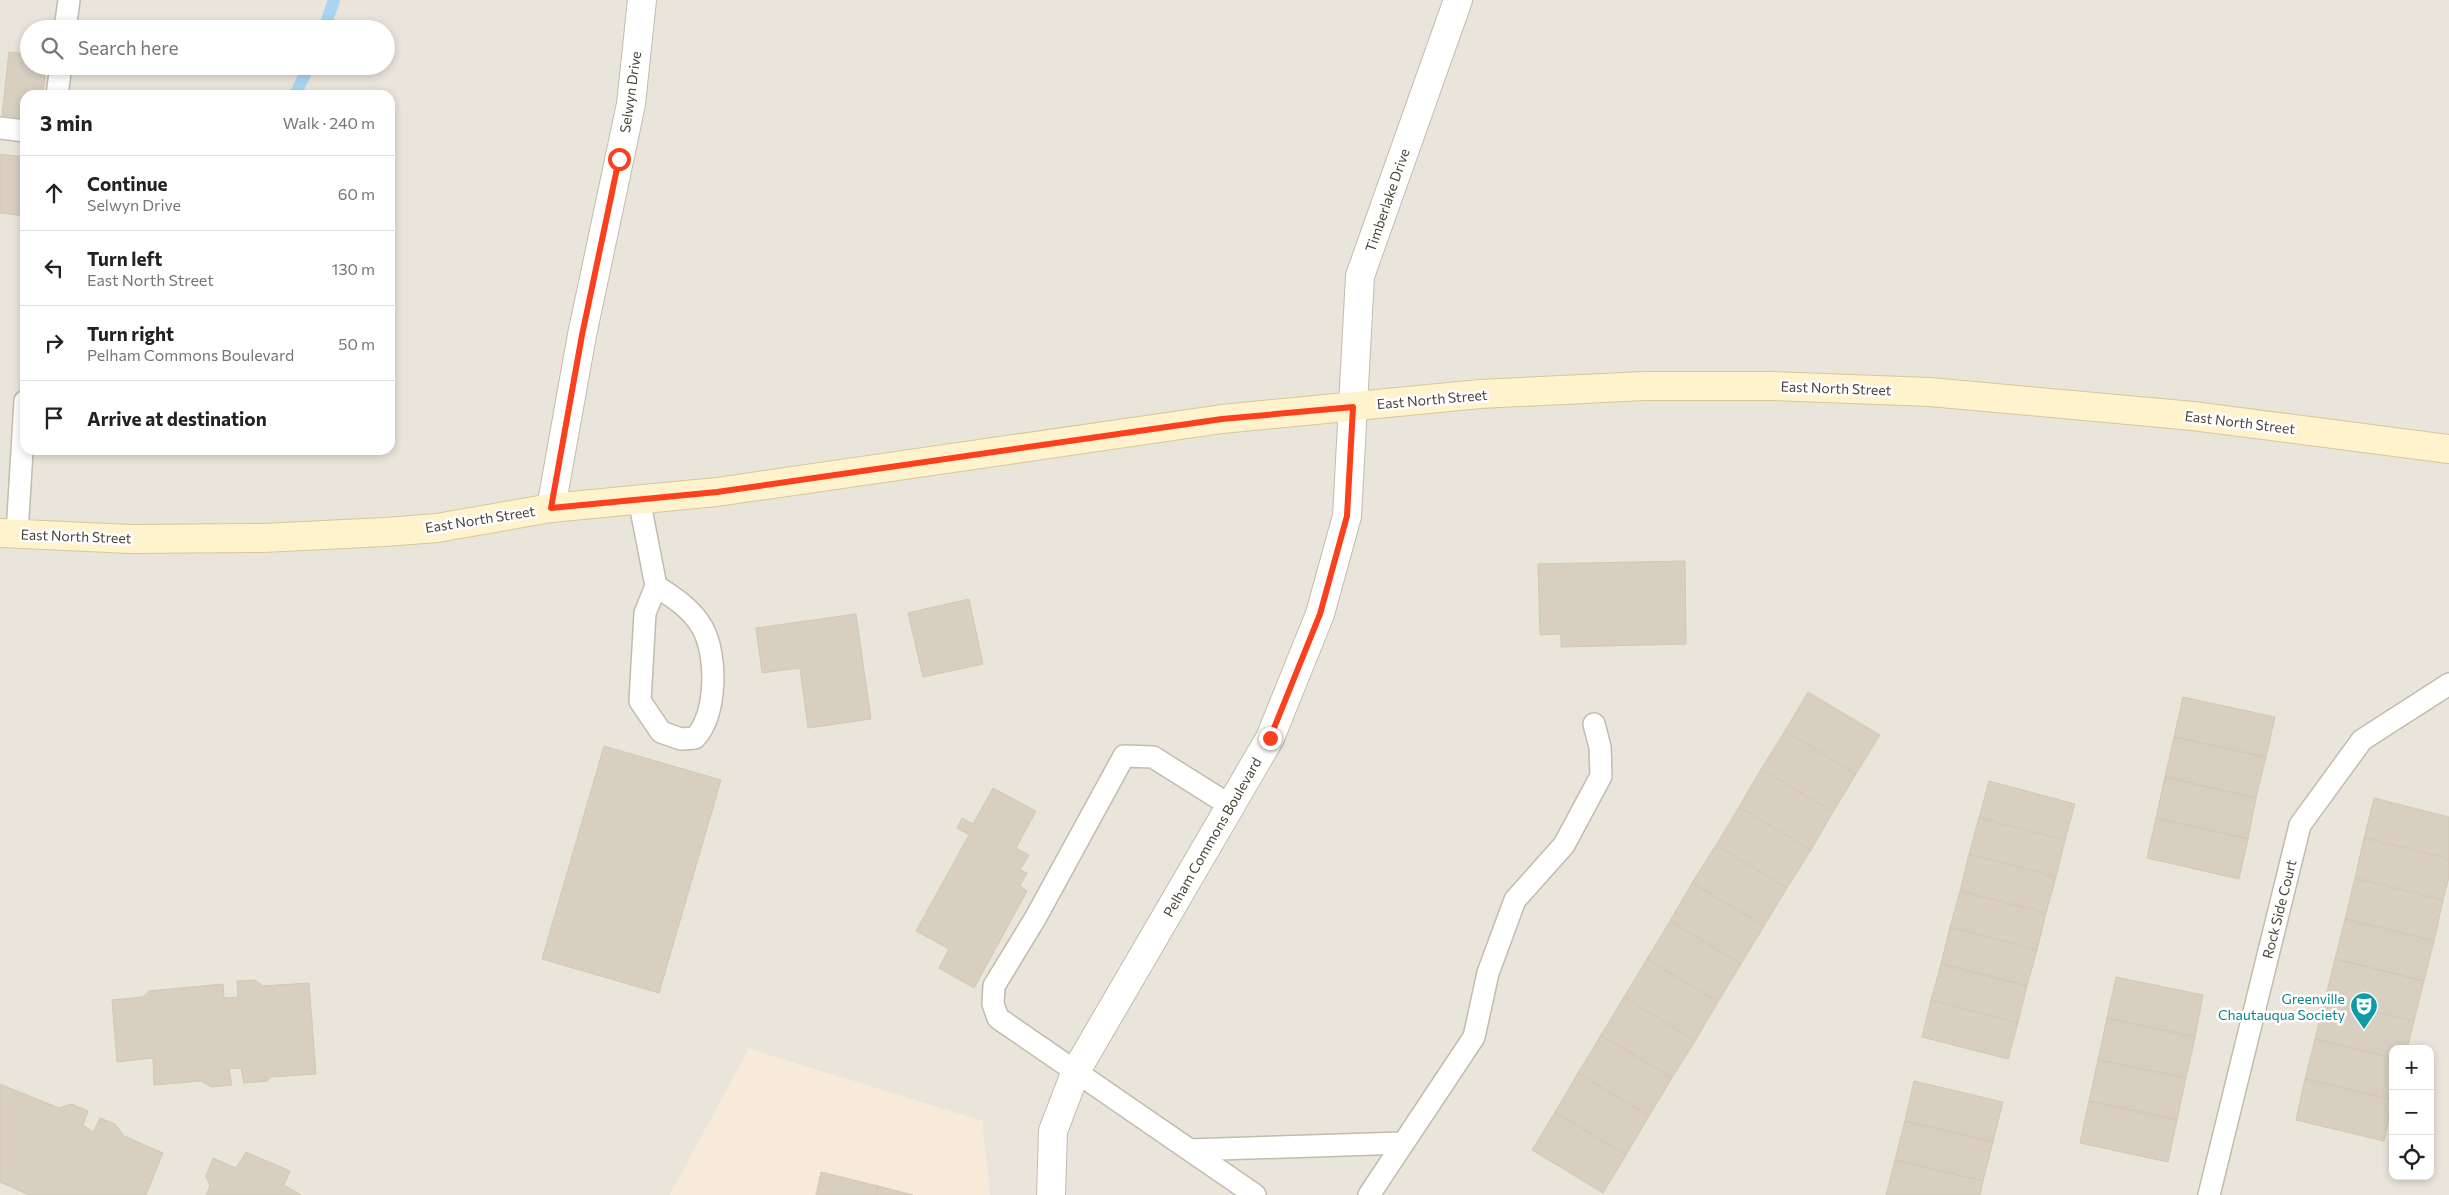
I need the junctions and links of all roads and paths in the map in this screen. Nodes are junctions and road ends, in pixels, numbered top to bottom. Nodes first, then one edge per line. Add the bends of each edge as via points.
1 (69, 0) edge
2 (642, 0) edge
3 (1458, 0) edge
4 (66, 20) edge
5 (60, 75) edge
6 (58, 90) edge
7 (0, 128) edge
8 (20, 130) edge
9 (1353, 407) junction
10 (20, 443) edge
11 (2449, 449) edge
12 (639, 499) junction
13 (551, 508) junction
14 (9, 534) edge
15 (656, 586) junction
16 (2449, 684) edge
17 (1594, 724) dead end
18 (1231, 806) junction
19 (1076, 1071) junction
20 (1403, 1143) junction
21 (1190, 1150) junction
22 (1051, 1195) edge
23 (1256, 1195) edge
24 (1369, 1195) edge
25 (2209, 1195) edge

1 - 4 lane
2 - 13 street, Selwyn Drive via 631,104 582,335
3 - 9 street, Timberlake Drive via 1360,276
5 - 6 lane
7 - 8 lane
9 - 11 main road, East North Street via 1480,394 1645,386 1772,386 1930,392 2193,416
9 - 12 main road, East North Street via 1222,419 717,492
9 - 18 street, Pelham Commons Boulevard via 1347,516 1320,614 1270,738
10 - 14 lane
12 - 13 main road, East North Street
12 - 15 lane
13 - 14 main road, East North Street via 437,528 376,533 131,539
15 - 15 lane via 645,613 640,701 661,732 681,739 695,738 703,730 714,687 711,659 702,628 682,603
16 - 25 lane, Rock Side Court via 2362,740 2300,825
17 - 20 lane via 1600,747 1601,776 1564,845 1515,900 1488,973 1474,1037
18 - 19 street, Pelham Commons Boulevard
18 - 19 lane via 1153,757 1124,756 1036,918 994,986 993,1004 998,1018
19 - 21 lane
19 - 22 street, Pelham Commons Boulevard via 1053,1131
20 - 21 lane
20 - 24 lane
21 - 23 lane

